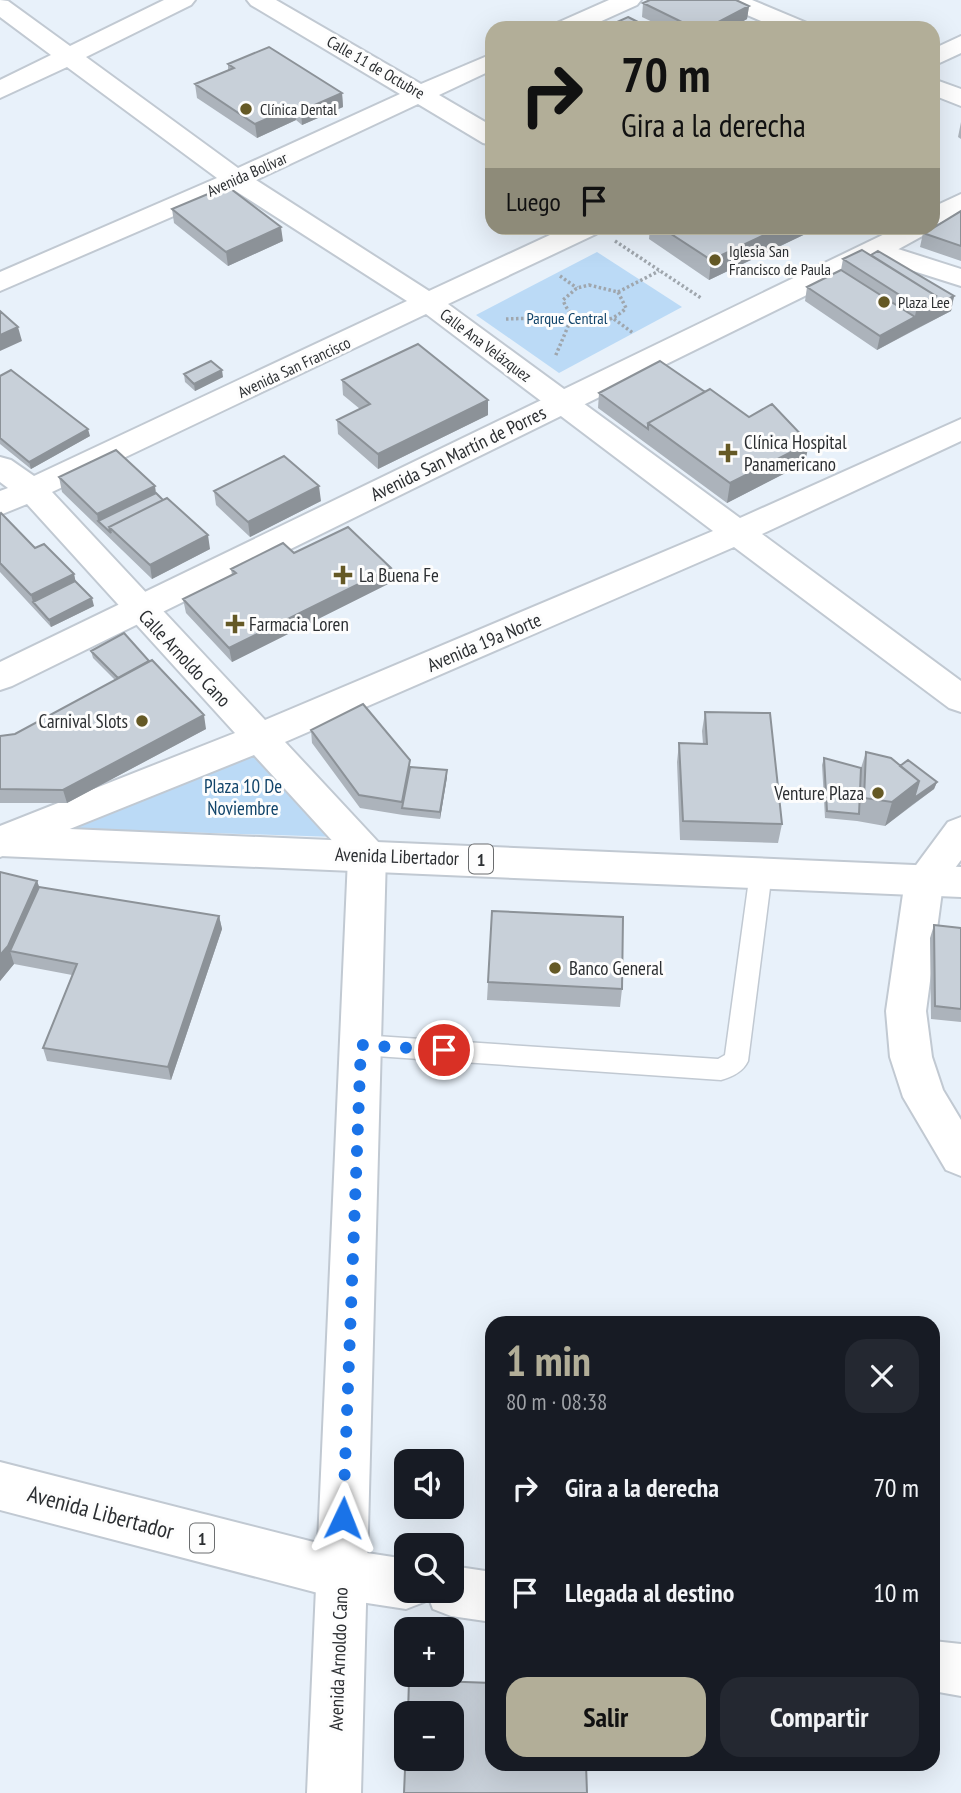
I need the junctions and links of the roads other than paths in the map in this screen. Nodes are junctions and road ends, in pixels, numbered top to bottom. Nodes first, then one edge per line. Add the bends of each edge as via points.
1 (183, 0) edge
2 (259, 0) edge
3 (629, 0) edge
4 (732, 0) edge
5 (0, 6) edge
6 (582, 21) edge
7 (782, 21) edge
8 (961, 43) edge
9 (940, 55) edge
10 (68, 58) junction
11 (485, 64) edge
12 (940, 89) edge
13 (0, 90) edge
14 (421, 93) junction
15 (961, 98) edge
16 (485, 133) edge
17 (236, 179) junction
18 (961, 202) edge
19 (940, 214) edge
20 (587, 235) edge
21 (903, 235) edge
22 (876, 250) junction
23 (961, 278) edge
24 (0, 282) edge
25 (429, 303) junction
26 (563, 402) junction
27 (961, 429) edge
28 (0, 467) edge
29 (31, 489) junction
30 (0, 504) edge
31 (737, 533) junction
32 (141, 609) junction
33 (0, 677) edge
34 (961, 699) edge
35 (259, 738) junction
36 (961, 832) edge
37 (1, 841) edge
38 (368, 854) junction
39 (761, 872) junction
40 (942, 881) edge
41 (361, 1045) junction
42 (961, 1157) edge
43 (0, 1486) edge
44 (341, 1574) junction
45 (394, 1582) edge
46 (464, 1593) edge
47 (485, 1596) edge
48 (940, 1667) edge
49 (961, 1670) edge
50 (334, 1793) edge

1 - 10 main road
2 - 14 main road, Calle 11 de Octubre
3 - 6 main road
4 - 7 main road
5 - 10 main road, Calle Ana Velázquez
8 - 9 main road
10 - 13 main road
10 - 17 main road, Calle Ana Velázquez
11 - 14 main road, Avenida Bolívar
12 - 15 main road
14 - 16 main road, Calle 11 de Octubre
14 - 17 main road, Avenida Bolívar
17 - 24 main road, Avenida Bolívar
17 - 25 main road, Calle Ana Velázquez
18 - 19 main road
20 - 25 main road, Avenida San Francisco
21 - 22 main road, Avenida San Martín de Porres
22 - 23 main road
22 - 26 main road, Avenida San Martín de Porres
25 - 26 main road, Calle Ana Velázquez
25 - 29 main road, Avenida San Francisco
26 - 31 main road, Calle Ana Velázquez
26 - 32 main road, Avenida San Martín de Porres
27 - 31 main road, Avenida 19a Norte
28 - 29 main road, Calle Arnoldo Cano
29 - 30 main road, Avenida San Francisco
29 - 32 main road, Calle Arnoldo Cano
31 - 34 main road, Calle Ana Velázquez
31 - 35 main road, Avenida 19a Norte
32 - 33 main road, Avenida San Martín de Porres
32 - 35 main road, Calle Arnoldo Cano
35 - 37 main road, Avenida 19a Norte
35 - 38 main road, Calle Arnoldo Cano
36 - 40 main road
37 - 38 main road, Avenida Libertador / 1
38 - 39 main road, Avenida Libertador / 1
38 - 41 main road, Avenida Arnoldo Cano
39 - 40 main road, Avenida Libertador / 1
39 - 41 lane via 736,1061 720,1070
40 - 42 main road via 906,1011 911,1057 924,1097
41 - 44 main road, Avenida Arnoldo Cano
43 - 44 main road, Avenida Libertador / 1
44 - 45 main road, Avenida Libertador / 1
44 - 50 main road, Avenida Arnoldo Cano
46 - 47 main road
48 - 49 main road

